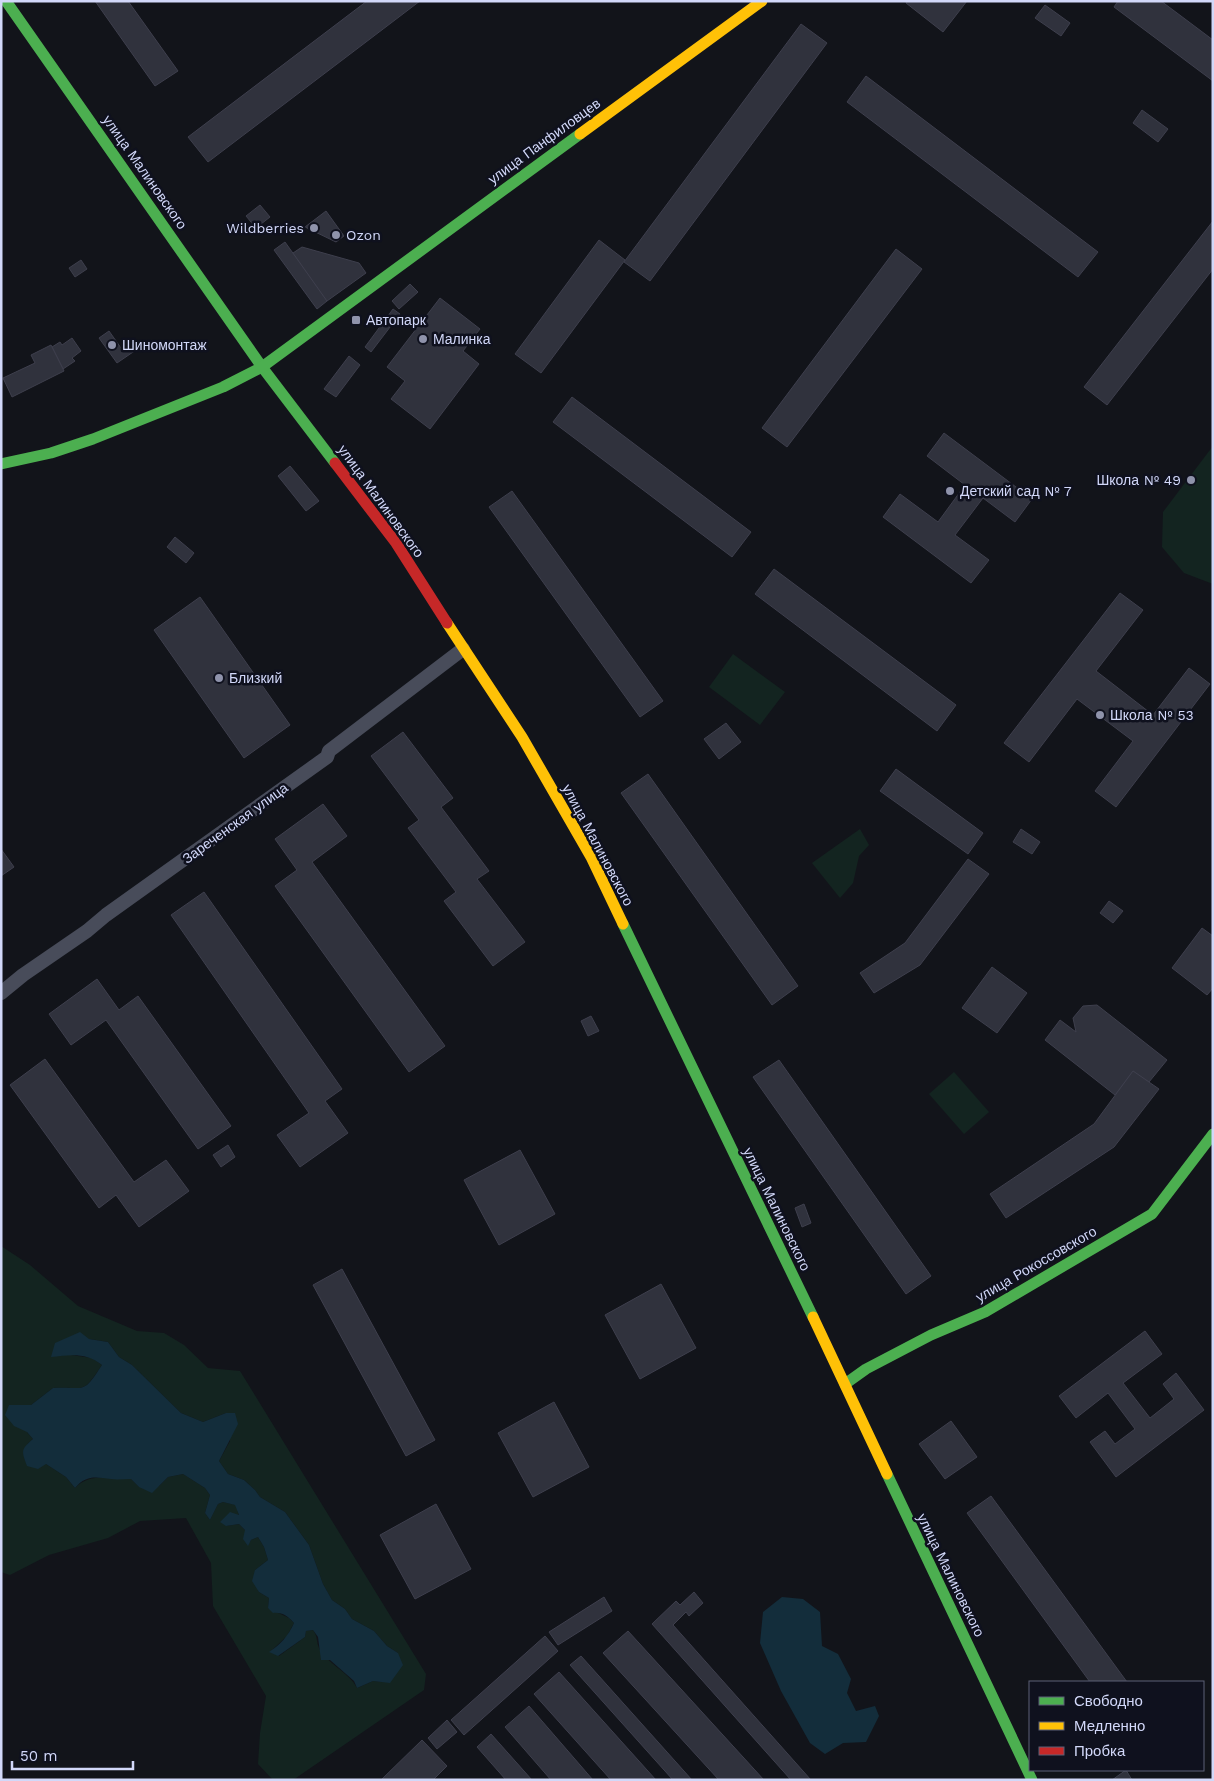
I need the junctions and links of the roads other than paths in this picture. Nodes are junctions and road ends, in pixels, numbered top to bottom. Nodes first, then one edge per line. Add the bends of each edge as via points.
1 (6, 1) edge
2 (762, 1) edge
3 (262, 367) junction
4 (1, 464) edge
5 (463, 650) junction
6 (1, 993) edge
7 (1213, 1134) edge
8 (845, 1384) junction
9 (1032, 1780) edge

1 - 3 street, улица Малиновского
2 - 3 street, улица Панфиловцев
3 - 4 street via 223,387 93,439
3 - 5 street, улица Малиновского via 396,543
5 - 6 street, Зареченская улица via 329,751 327,757
5 - 8 street, улица Малиновского via 522,737 591,857
7 - 8 street, улица Рокоссовского via 1152,1214 985,1312 866,1368
8 - 9 street, улица Малиновского

